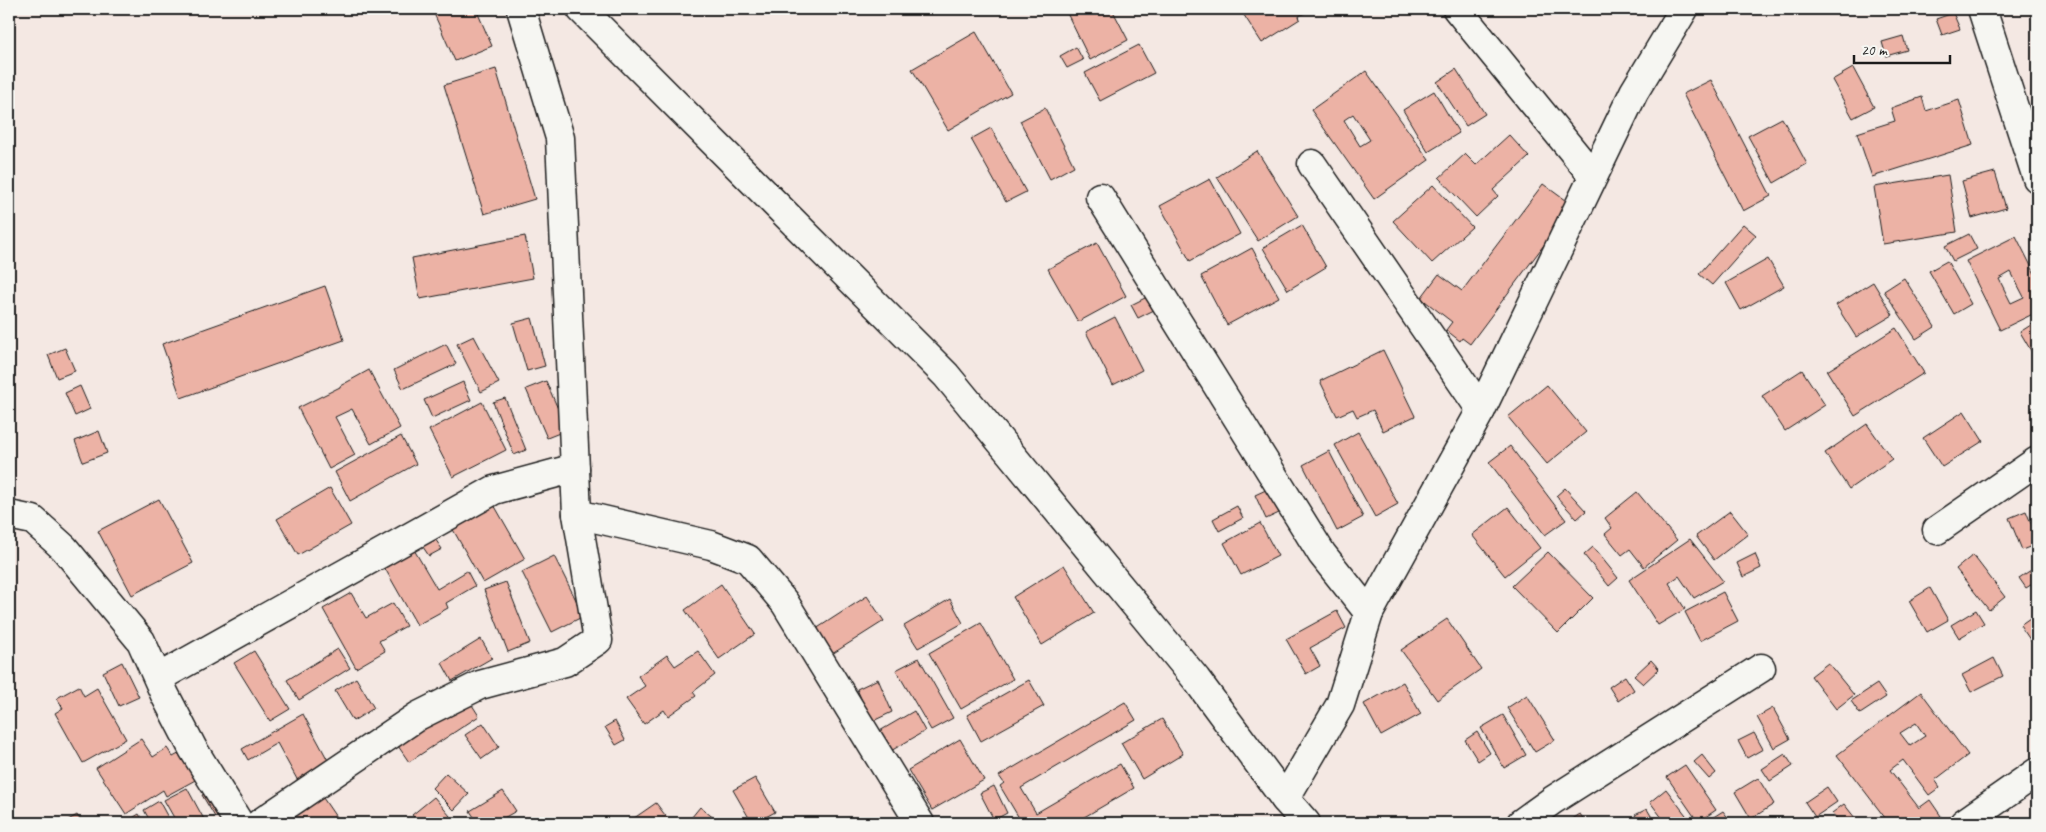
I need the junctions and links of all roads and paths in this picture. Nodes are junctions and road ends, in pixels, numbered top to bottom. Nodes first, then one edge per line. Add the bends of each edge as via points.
1 (521, 9) edge
2 (582, 9) edge
3 (1457, 9) edge
4 (1684, 9) edge
5 (1982, 9) edge
6 (1312, 164) dead end
7 (1593, 176) junction
8 (2037, 178) edge
9 (1100, 197) dead end
10 (1481, 410) junction
11 (2037, 461) edge
12 (575, 468) junction
13 (577, 514) junction
14 (9, 515) edge
15 (1937, 530) dead end
16 (1369, 613) junction
17 (1761, 668) dead end
18 (158, 678) junction
19 (2037, 772) edge
20 (1285, 798) junction
21 (239, 823) edge
22 (260, 823) edge
23 (920, 823) edge
24 (1306, 823) edge
25 (1521, 823) edge
26 (1964, 823) edge

1 - 12 street via 560,138
2 - 20 street via 946,375 1196,679
3 - 7 street
4 - 7 street via 1634,92
5 - 8 street
6 - 10 street
7 - 10 street
9 - 16 street via 1322,554
10 - 16 street
11 - 15 street
12 - 13 street
12 - 18 street via 494,490
13 - 22 street via 598,640 565,662 480,685 418,716
13 - 23 street via 710,545 748,559 785,603
14 - 18 street via 32,520 64,548 141,641
16 - 20 street via 1340,705
17 - 25 street
18 - 21 street via 194,749
19 - 26 street
20 - 24 street

